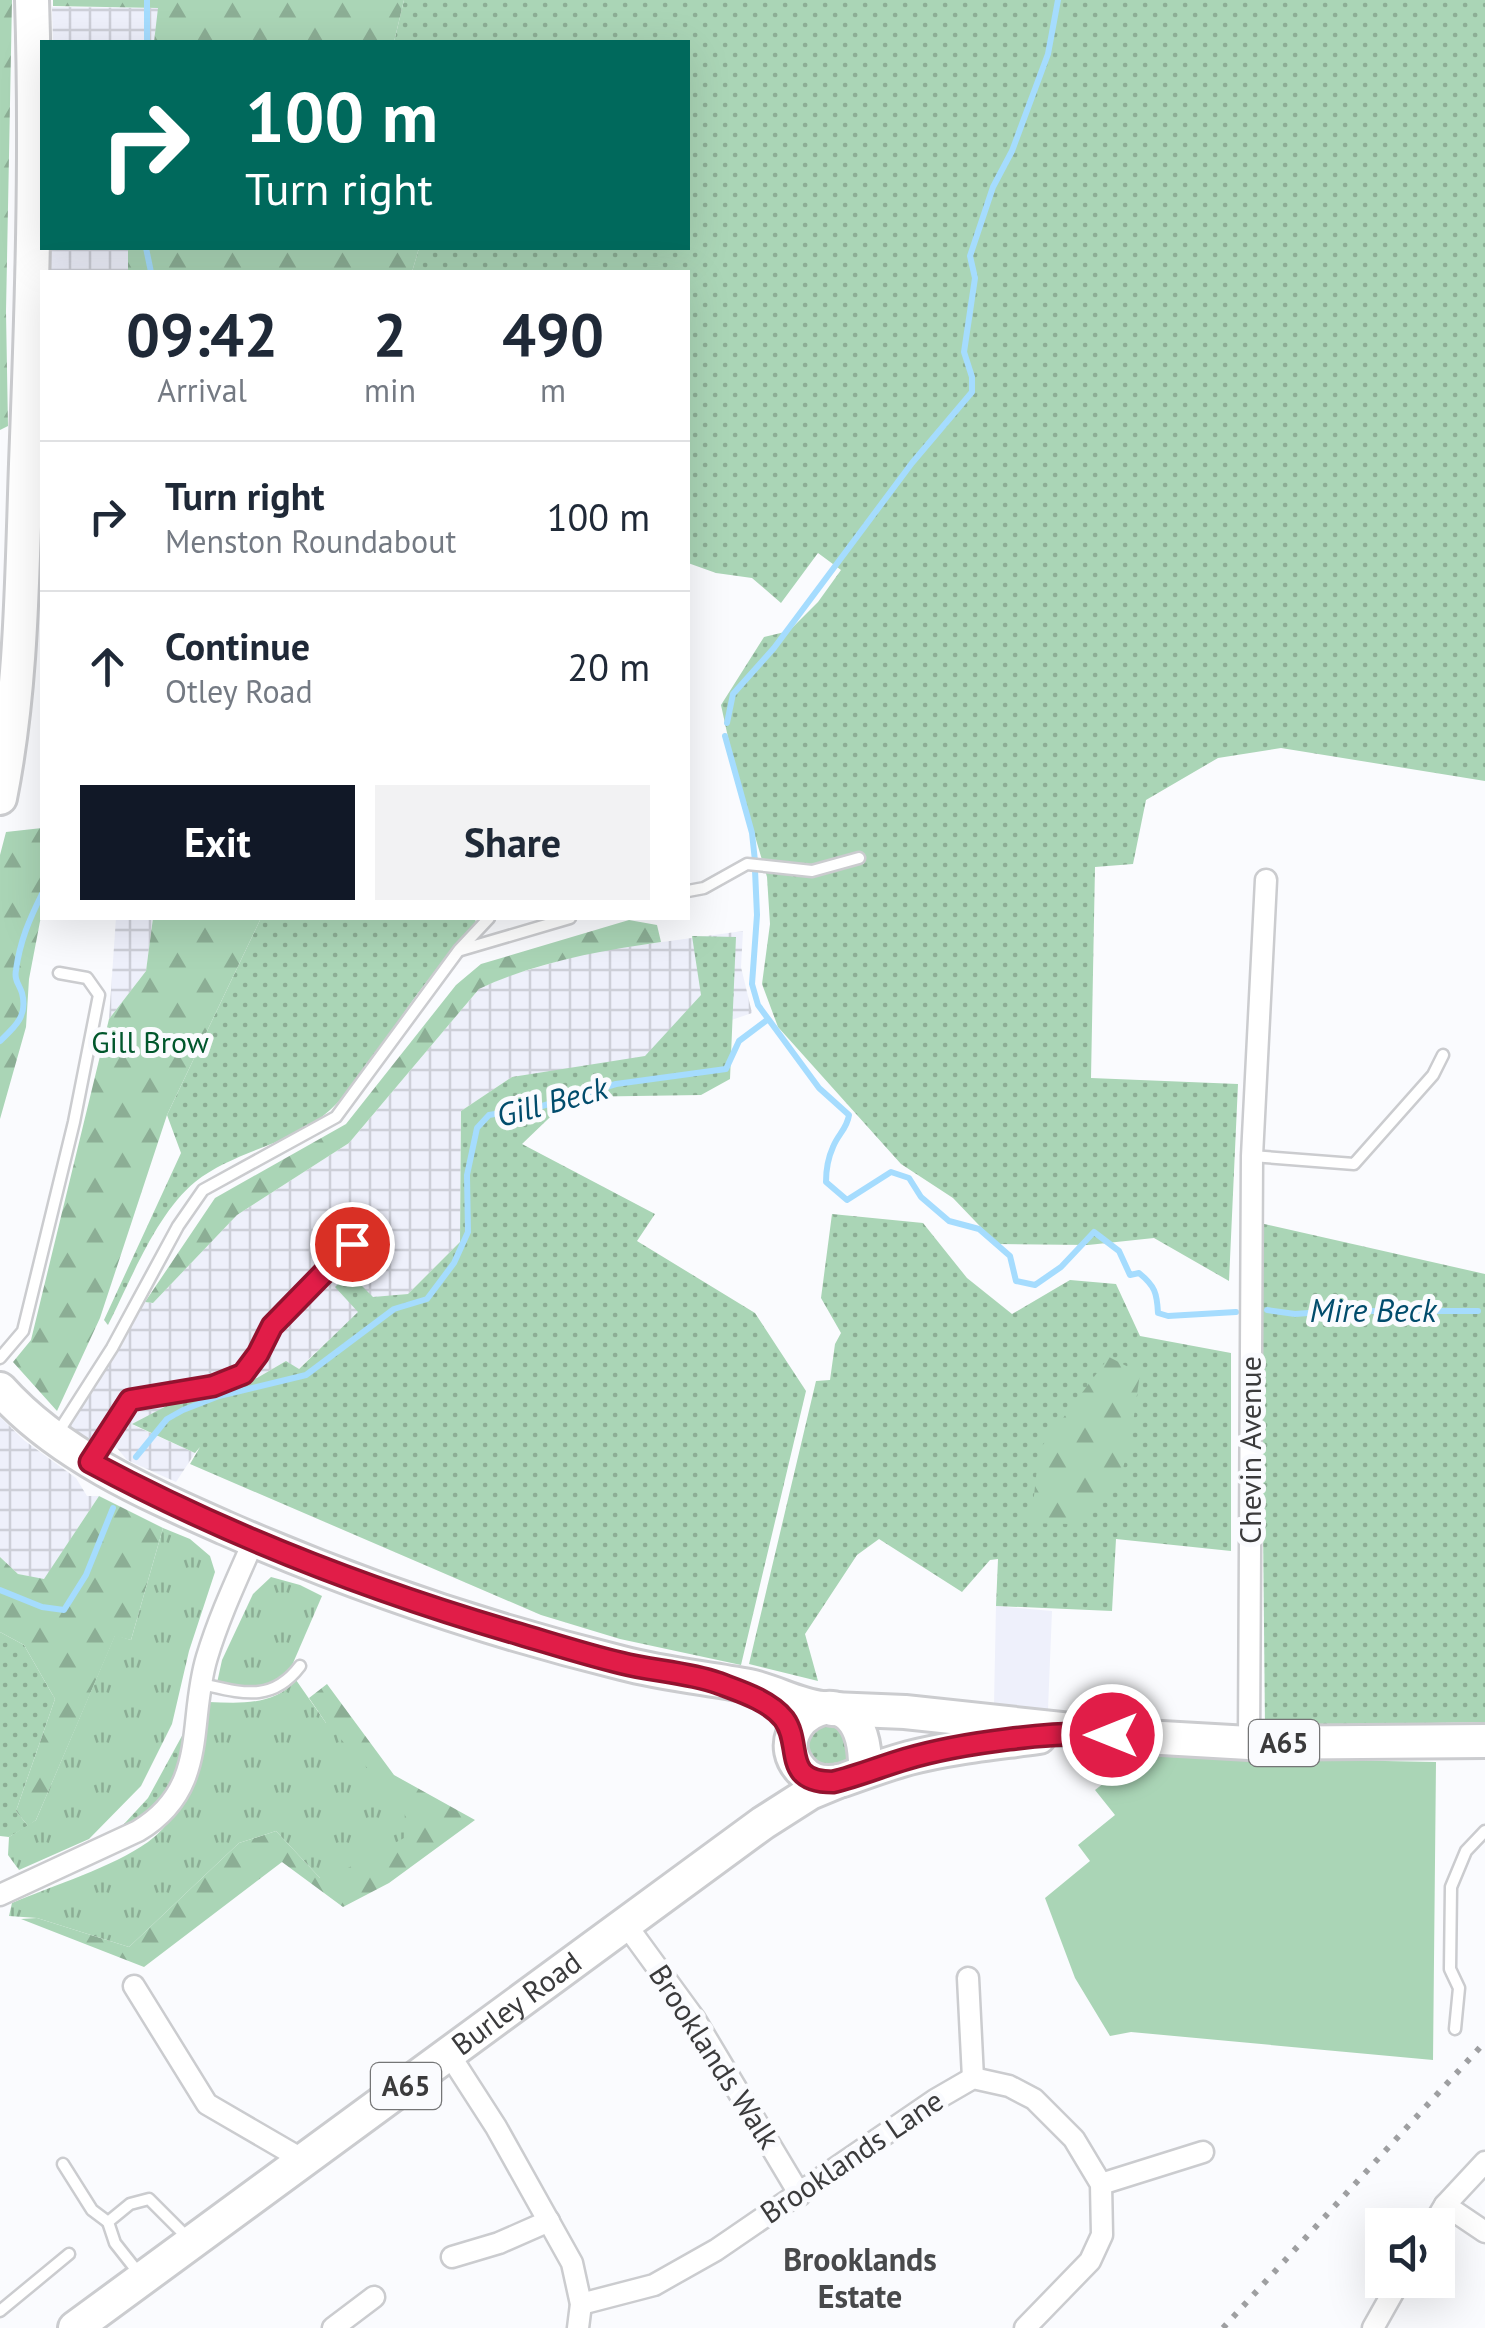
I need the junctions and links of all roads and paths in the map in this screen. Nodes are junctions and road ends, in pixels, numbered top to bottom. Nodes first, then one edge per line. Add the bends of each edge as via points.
1 (32, 0) edge
2 (36, 390) edge
3 (0, 798) edge
4 (859, 858) dead end
5 (1266, 880) dead end
6 (690, 891) edge
7 (487, 920) edge
8 (563, 920) edge
9 (458, 950) junction
10 (59, 973) dead end
11 (1444, 1055) dead end
12 (1252, 1156) junction
13 (352, 1244) dead end
14 (0, 1358) edge
15 (0, 1389) edge
16 (55, 1437) junction
17 (90, 1462) junction
18 (254, 1540) junction
19 (300, 1666) dead end
20 (715, 1682) junction
21 (202, 1684) junction
22 (827, 1708) junction
23 (1084, 1732) junction
24 (1485, 1740) edge
25 (1250, 1743) junction
26 (793, 1748) junction
27 (852, 1776) junction
28 (763, 1822) junction
29 (1485, 1831) edge
30 (0, 1895) edge
31 (624, 1922) junction
32 (968, 1978) dead end
33 (134, 1986) dead end
34 (1456, 2028) dead end
35 (449, 2054) junction
36 (974, 2078) junction
37 (1203, 2152) dead end
38 (306, 2161) junction
39 (1485, 2162) edge
40 (64, 2164) dead end
41 (1101, 2184) junction
42 (800, 2195) junction
43 (1445, 2205) junction
44 (1443, 2208) edge
45 (549, 2221) junction
46 (108, 2222) junction
47 (1485, 2232) edge
48 (192, 2243) junction
49 (69, 2254) dead end
50 (452, 2257) dead end
51 (143, 2279) junction
52 (374, 2297) dead end
53 (1390, 2298) edge
54 (581, 2304) junction
55 (0, 2311) edge
56 (74, 2328) edge
57 (333, 2328) edge
58 (578, 2328) edge
59 (1025, 2328) edge
60 (1373, 2328) edge

1 - 2 main road
2 - 3 main road via 13,733
4 - 6 lane via 812,871 747,864
5 - 12 street, Chevin Avenue
7 - 9 lane
8 - 9 lane
9 - 16 lane via 336,1117 203,1190
10 - 14 lane via 86,978 100,995 22,1331
11 - 12 lane via 1434,1075 1354,1164
12 - 25 street, Chevin Avenue
13 - 17 lane via 272,1326 243,1374 130,1400
15 - 16 main road
16 - 17 main road
17 - 18 main road
18 - 20 main road via 455,1615 621,1663
18 - 21 street via 218,1624
19 - 21 lane via 287,1683 262,1693
20 - 22 main road
20 - 26 main road via 772,1708 785,1721
21 - 30 street via 194,1753 157,1820
22 - 23 main road, A65
22 - 26 main road, A65 via 803,1717
22 - 27 main road via 861,1728
23 - 25 main road, A65
23 - 27 main road, A65 via 962,1748
24 - 25 main road, A65
26 - 27 main road via 800,1770 814,1780
26 - 28 main road, Burley Road / A65 via 784,1792
27 - 28 main road, Burley Road / A65
28 - 31 main road, Burley Road / A65
29 - 34 lane via 1466,1851 1451,1886
31 - 35 main road, Burley Road / A65
31 - 42 street, Brooklands Walk via 694,2018
32 - 36 street
33 - 38 street via 207,2104
35 - 38 main road, Burley Road / A65
35 - 45 street
36 - 41 street, Brooklands Lane via 1034,2099 1074,2140
36 - 42 street, Brooklands Lane
37 - 41 street
38 - 48 main road, Burley Road / A65
39 - 43 street
40 - 46 lane via 92,2210
41 - 59 street via 1102,2235 1090,2261
42 - 54 street, Brooklands Lane via 654,2285
43 - 44 street
43 - 47 street
45 - 50 street
45 - 54 street via 572,2263
46 - 48 lane via 148,2199
46 - 51 lane via 115,2243
48 - 51 main road, Burley Road / A65
49 - 55 lane
51 - 56 main road, Burley Road / A65
52 - 57 street
53 - 60 street
54 - 58 street

